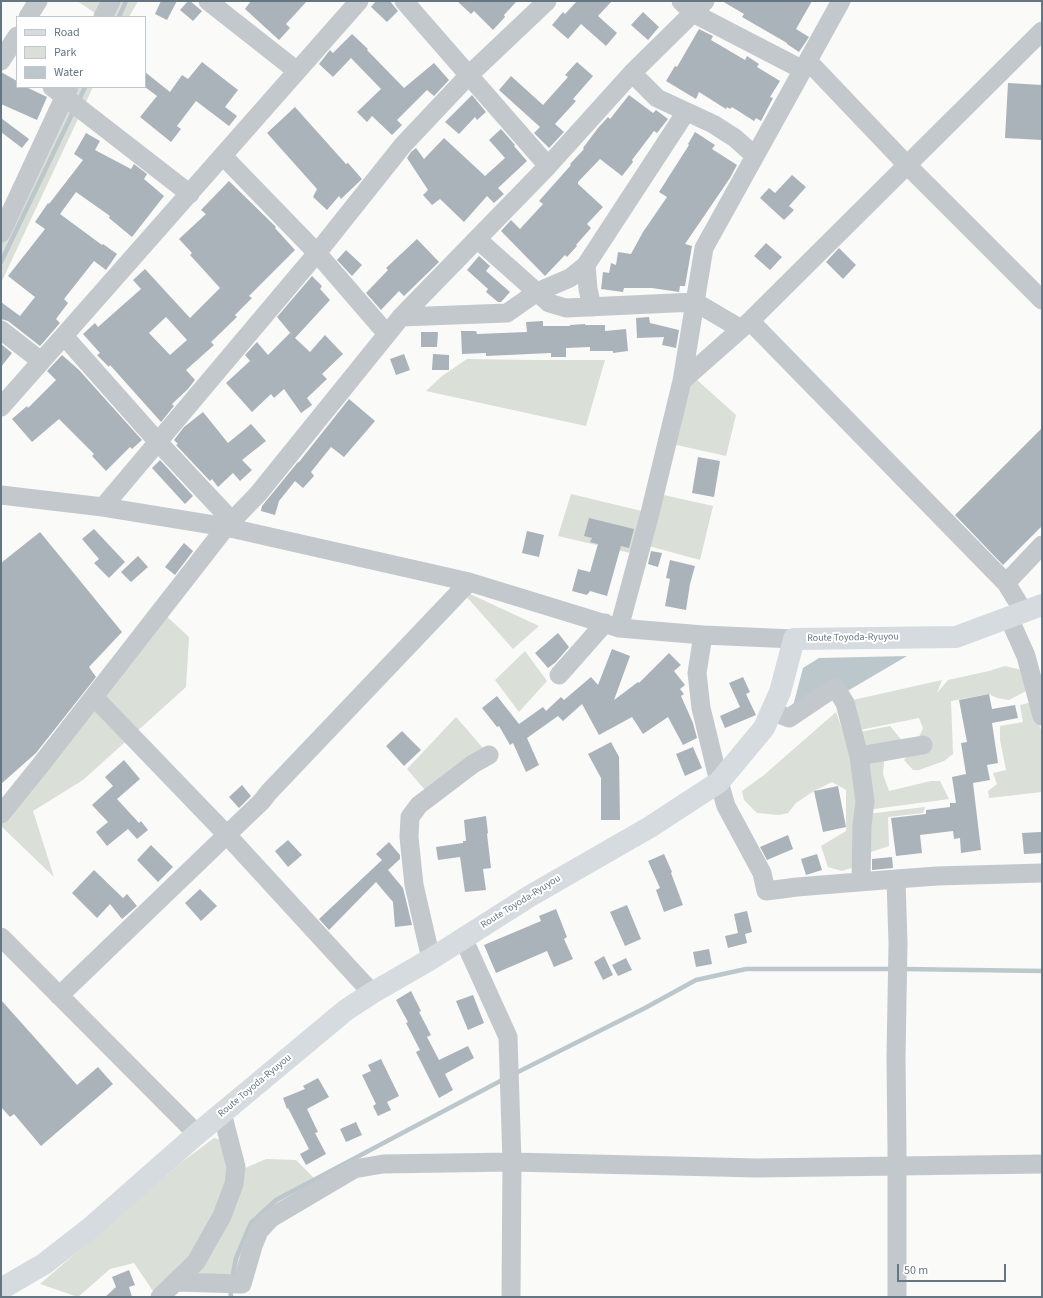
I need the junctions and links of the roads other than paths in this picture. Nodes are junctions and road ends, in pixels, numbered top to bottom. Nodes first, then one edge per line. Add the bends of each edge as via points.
1 (38, 1) edge
2 (111, 1) edge
3 (359, 1) edge
4 (404, 1) edge
5 (547, 1) edge
6 (841, 1) edge
7 (212, 2) edge
8 (693, 5) edge
9 (29, 16) edge
10 (104, 16) edge
11 (1042, 30) edge
12 (16, 38) edge
13 (7, 55) edge
14 (805, 66) junction
15 (298, 71) junction
16 (632, 73) junction
17 (469, 75) junction
18 (62, 90) edge
19 (686, 112) junction
20 (224, 156) junction
21 (755, 156) junction
22 (907, 165) junction
23 (548, 166) junction
24 (190, 194) junction
25 (1, 233) edge
26 (477, 239) junction
27 (317, 253) junction
28 (586, 265) junction
29 (537, 292) junction
30 (1042, 300) edge
31 (695, 302) junction
32 (592, 307) junction
33 (401, 317) junction
34 (745, 325) junction
35 (1, 330) edge
36 (387, 334) junction
37 (64, 336) junction
38 (42, 361) junction
39 (682, 381) junction
40 (1, 407) edge
41 (158, 442) junction
42 (1, 495) edge
43 (103, 507) junction
44 (229, 524) junction
45 (1042, 545) edge
46 (469, 582) junction
47 (1006, 583) junction
48 (1025, 612) edge
49 (612, 626) junction
50 (703, 635) junction
51 (794, 638) junction
52 (559, 675) dead end
53 (94, 698) junction
54 (771, 712) junction
55 (1042, 716) edge
56 (923, 745) dead end
57 (489, 755) dead end
58 (859, 756) junction
59 (719, 782) junction
60 (1, 814) edge
61 (227, 835) junction
62 (1042, 873) edge
63 (896, 879) junction
64 (861, 882) junction
65 (1, 937) edge
66 (463, 938) junction
67 (431, 959) junction
68 (372, 993) junction
69 (59, 996) junction
70 (222, 1113) junction
71 (197, 1134) junction
72 (512, 1162) junction
73 (1042, 1164) edge
74 (896, 1165) junction
75 (175, 1282) junction
76 (1, 1289) edge
77 (160, 1297) edge
78 (512, 1297) edge
79 (897, 1297) edge

1 - 9 street
2 - 10 street
3 - 15 street
4 - 17 street
5 - 17 street
6 - 14 street
7 - 15 street
8 - 14 street
8 - 16 street
11 - 22 street
12 - 13 street
14 - 21 street
14 - 22 street
15 - 20 street
16 - 19 street via 657,98
16 - 23 street
17 - 23 street
17 - 27 street via 403,145
18 - 24 street
18 - 25 street
19 - 21 street via 713,124 735,138
19 - 28 street
20 - 24 street
20 - 27 street
21 - 31 street via 704,248
22 - 30 street
22 - 34 street
23 - 26 street
24 - 37 street
26 - 29 street
26 - 33 street
27 - 36 street
27 - 41 street
28 - 29 street via 570,278
28 - 32 street
29 - 32 street via 550,303 566,308
29 - 33 street via 507,312
31 - 32 street
31 - 34 street
31 - 39 street
33 - 36 street
34 - 39 street
34 - 47 street
35 - 38 street
36 - 44 street via 258,494
37 - 38 street
37 - 41 street
38 - 40 street
39 - 49 street via 650,512
41 - 43 street
41 - 44 street
42 - 43 street
43 - 44 street
44 - 46 street
44 - 53 street
45 - 47 street
46 - 49 street
46 - 61 street
47 - 48 street
48 - 51 main road, Route Toyoda-Ryuyou via 956,636
48 - 55 street via 1026,656
49 - 50 street
49 - 52 street
50 - 51 street
50 - 59 street via 697,673 701,708
51 - 54 main road, Route Toyoda-Ryuyou via 780,692
53 - 60 street
53 - 61 street
54 - 58 street via 789,718 834,687 845,703
54 - 59 main road, Route Toyoda-Ryuyou via 764,728
56 - 58 street
57 - 67 street via 419,805 410,817 409,837 414,885
58 - 64 street via 865,802
59 - 64 street via 726,806 762,873 766,891
59 - 66 main road, Route Toyoda-Ryuyou via 650,827
61 - 68 street
61 - 69 street
62 - 63 street
63 - 64 street
63 - 74 street
65 - 69 street
66 - 67 main road, Route Toyoda-Ryuyou
66 - 72 street via 508,1037
67 - 68 main road, Route Toyoda-Ryuyou
68 - 70 main road, Route Toyoda-Ryuyou via 346,1010
69 - 71 street
70 - 71 main road, Route Toyoda-Ryuyou
70 - 75 street via 236,1167 234,1184 222,1216 196,1262
71 - 76 main road, Route Toyoda-Ryuyou via 89,1229 44,1264
72 - 74 street via 757,1168
72 - 75 street via 383,1164 354,1169 271,1218 259,1231 242,1284
72 - 78 street
73 - 74 street
74 - 79 street
75 - 77 street

